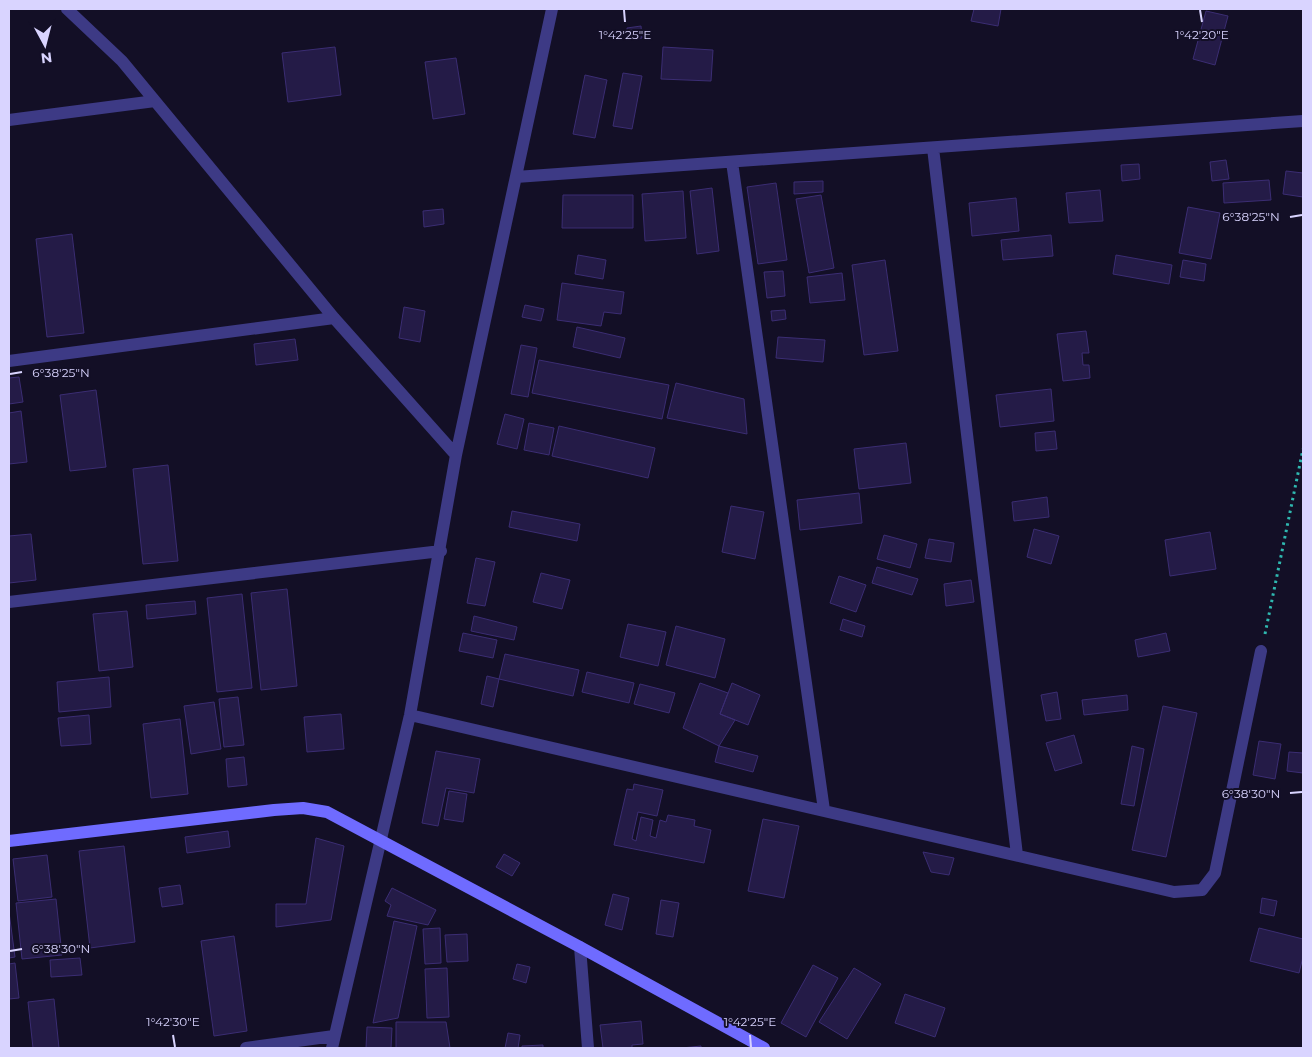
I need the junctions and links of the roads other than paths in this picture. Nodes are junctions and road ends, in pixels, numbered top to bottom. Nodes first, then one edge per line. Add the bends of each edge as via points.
1 (67, 9) edge
2 (552, 9) edge
3 (155, 102) junction
4 (9, 120) edge
5 (1303, 121) edge
6 (933, 148) junction
7 (732, 162) junction
8 (516, 177) junction
9 (334, 318) junction
10 (9, 361) edge
11 (456, 456) junction
12 (441, 551) junction
13 (9, 602) edge
14 (1261, 651) road end
15 (410, 715) junction
16 (824, 810) junction
17 (381, 840) junction
18 (9, 841) edge
19 (1017, 855) junction
20 (580, 947) junction
21 (333, 1042) edge
22 (246, 1048) edge
23 (588, 1048) edge
24 (764, 1048) edge

1 - 3 street via 122,61
2 - 8 street
3 - 4 street
3 - 9 street
5 - 6 street
6 - 7 street
6 - 19 street
7 - 8 street
7 - 16 street
8 - 11 street
9 - 10 street
9 - 11 street
11 - 12 street
12 - 13 street
12 - 15 street
14 - 19 street via 1215,873 1202,890 1174,892
15 - 16 street
15 - 17 street
16 - 19 street
17 - 18 main road via 326,812 303,808
17 - 20 main road
17 - 21 street
20 - 23 street
20 - 24 main road
21 - 22 street

